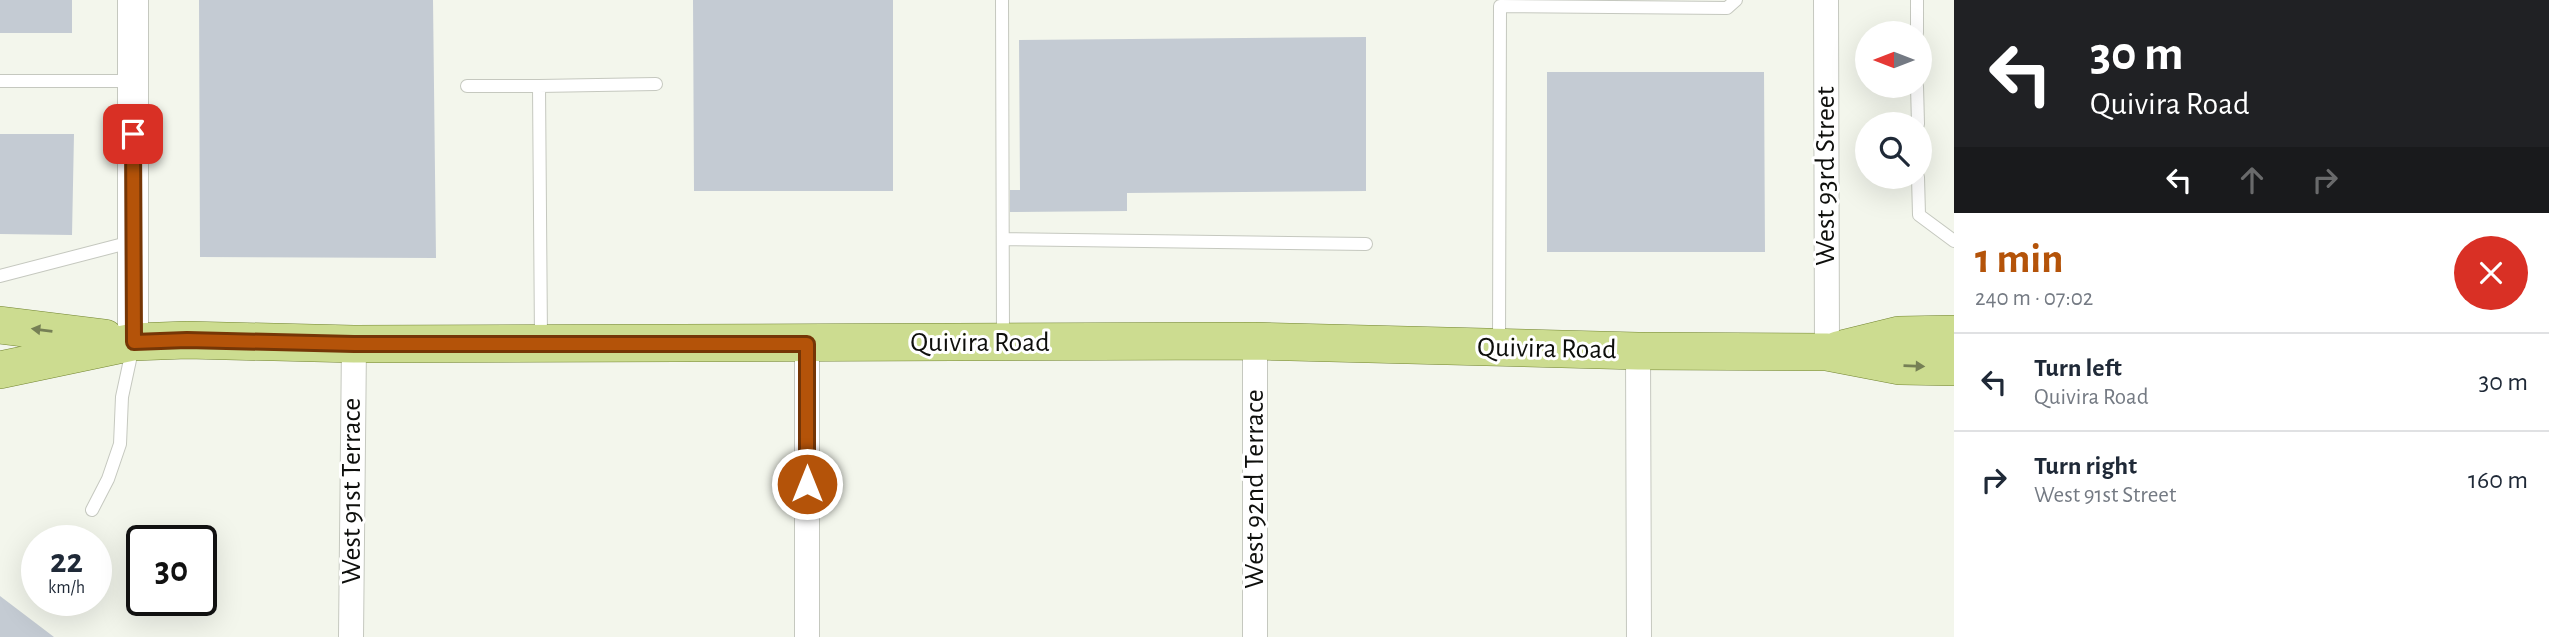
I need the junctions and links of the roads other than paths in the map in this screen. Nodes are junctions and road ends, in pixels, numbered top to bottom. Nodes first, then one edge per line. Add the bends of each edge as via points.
1 (133, 0) edge
2 (1002, 0) edge
3 (1736, 0) edge
4 (1826, 0) edge
5 (1917, 0) edge
6 (1917, 21) edge
7 (0, 81) edge
8 (133, 81) junction
9 (656, 85) dead end
10 (467, 86) dead end
11 (539, 86) junction
12 (1918, 189) edge
13 (1003, 239) junction
14 (133, 241) junction
15 (1954, 242) edge
16 (1366, 244) dead end
17 (0, 276) edge
18 (0, 325) edge
19 (1954, 334) edge
20 (1255, 341) junction
21 (134, 342) junction
22 (1003, 342) junction
23 (354, 344) junction
24 (541, 344) junction
25 (807, 344) junction
26 (1499, 347) junction
27 (1638, 351) junction
28 (1827, 352) junction
29 (1954, 367) edge
30 (0, 370) edge
31 (92, 510) dead end
32 (351, 637) edge
33 (807, 637) edge
34 (1255, 637) edge
35 (1639, 637) edge

1 - 8 street
2 - 13 lane
3 - 26 lane via 1727,8 1500,6
4 - 28 street, West 93rd Street
5 - 6 lane
7 - 8 lane
8 - 14 street
9 - 11 lane
10 - 11 lane
11 - 24 lane
12 - 15 lane via 1919,215
13 - 16 lane
13 - 22 lane
14 - 17 lane
14 - 21 street
21 -> 18 main road, Quivira Road
19 - 28 main road, Quivira Road via 1899,335
20 - 22 main road, Quivira Road
20 - 26 main road, Quivira Road
20 - 34 street, West 92nd Terrace
21 - 23 main road, Quivira Road
21 - 30 main road, Quivira Road
21 - 31 lane via 122,397 120,444
22 - 25 main road, Quivira Road
23 - 24 main road, Quivira Road
23 - 32 street, West 91st Terrace
24 - 25 main road, Quivira Road
25 - 33 street
26 - 27 main road, Quivira Road
27 - 28 main road, Quivira Road
27 - 35 street
28 -> 29 main road, Quivira Road via 1900,366

